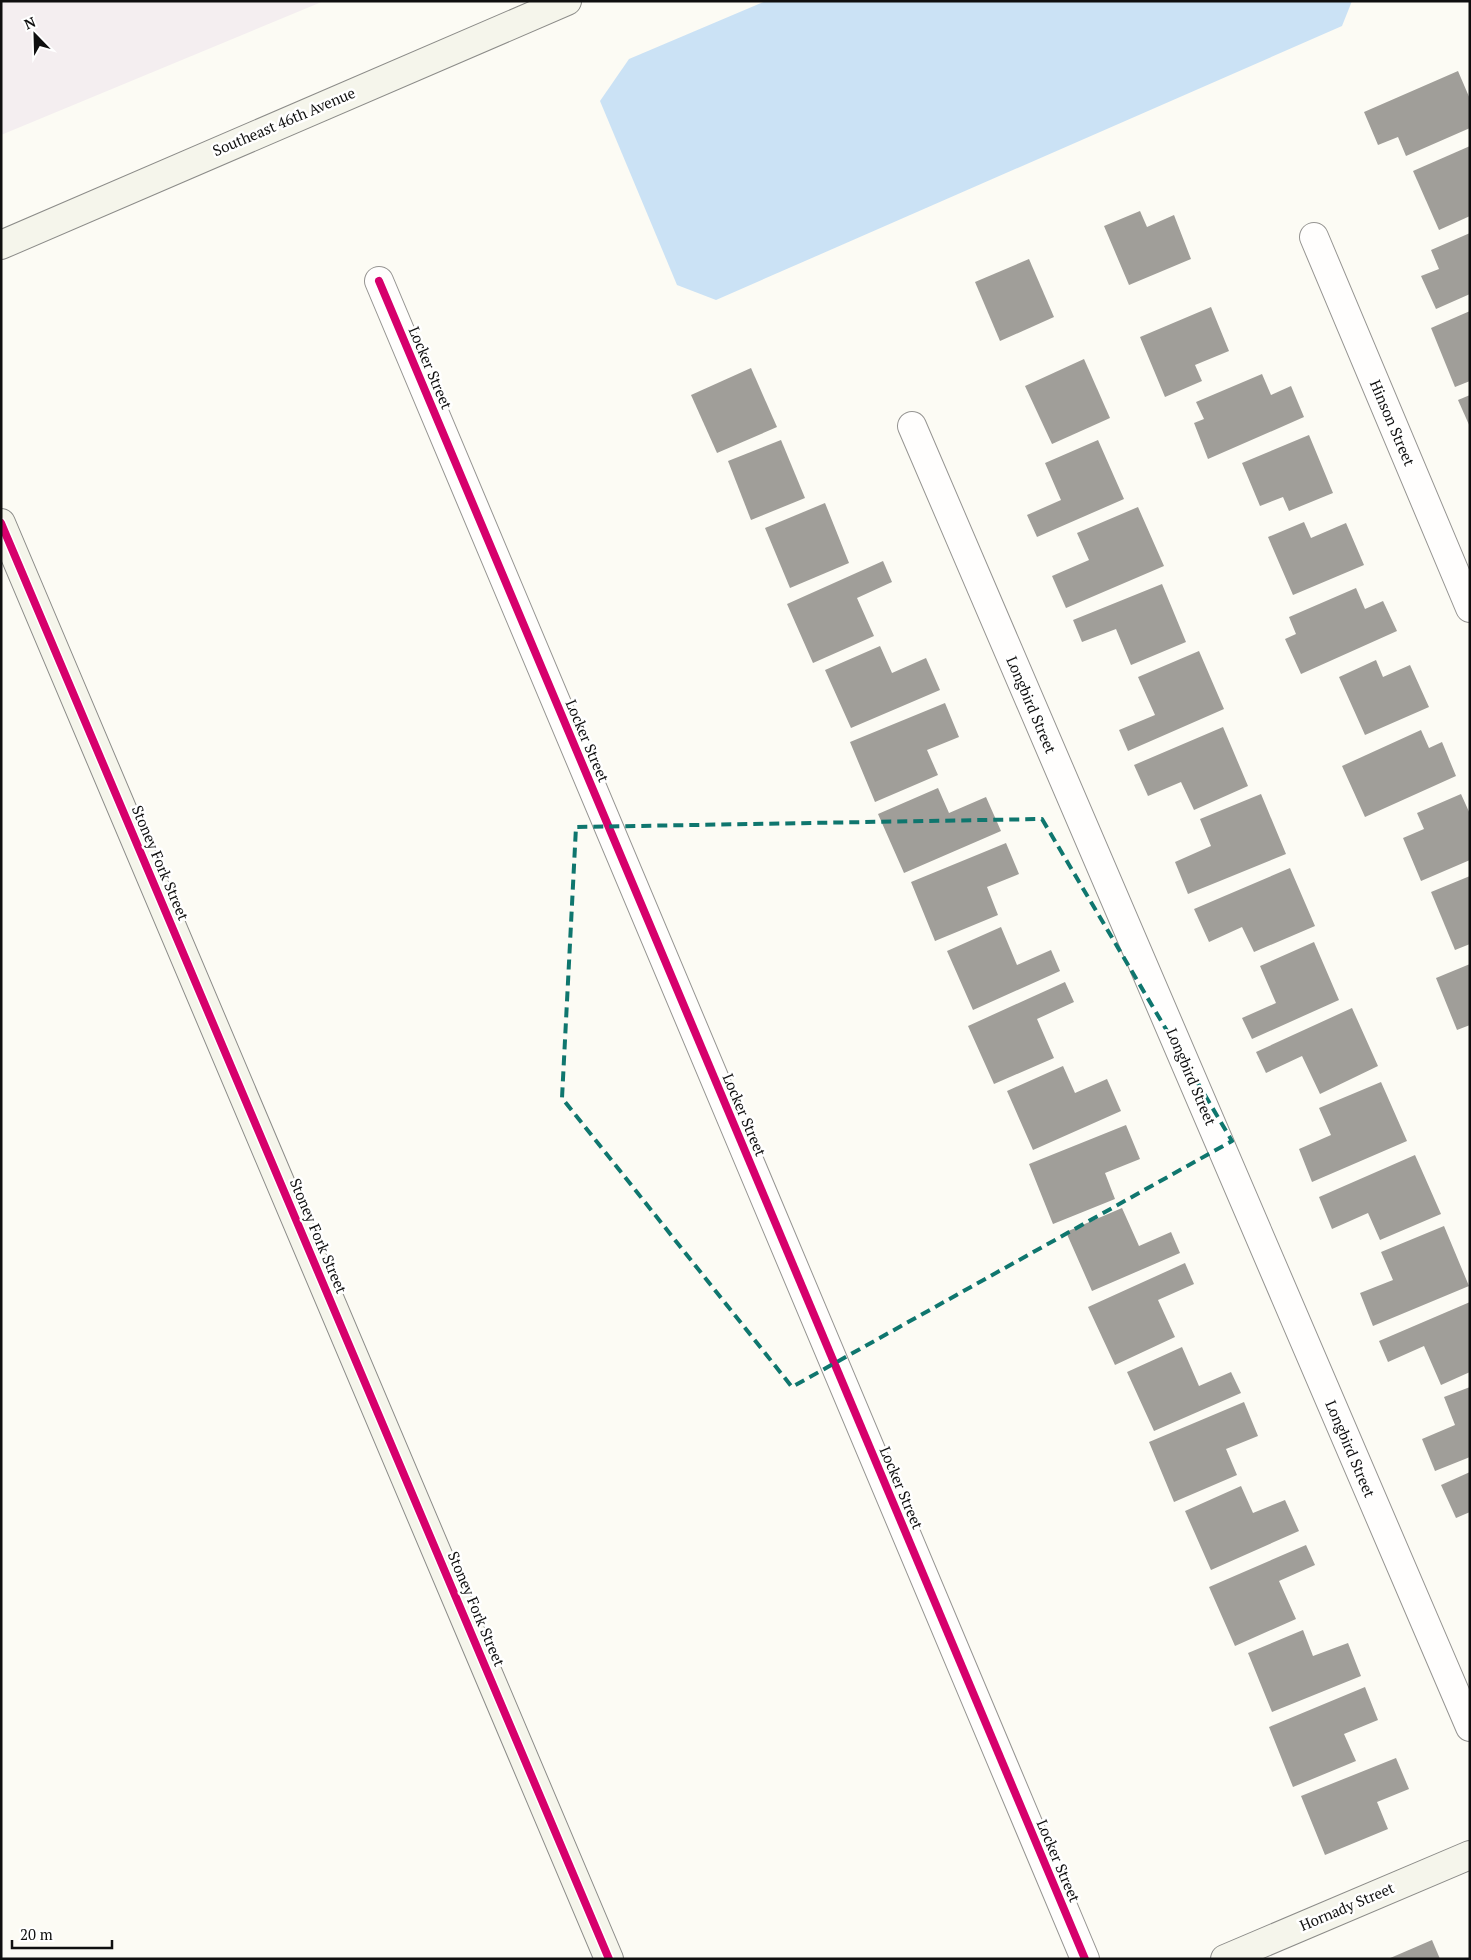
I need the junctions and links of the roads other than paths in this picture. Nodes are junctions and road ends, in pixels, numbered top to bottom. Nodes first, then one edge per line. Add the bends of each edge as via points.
1 (567, 1) edge
2 (1314, 237) dead end
3 (1, 245) edge
4 (379, 281) dead end
5 (912, 426) dead end
6 (1, 524) edge
7 (1470, 608) edge
8 (1470, 1727) edge
9 (1470, 1855) edge
10 (609, 1959) edge
11 (1085, 1959) edge
12 (1225, 1959) edge

1 - 3 street, Southeast 46th Avenue
2 - 7 street, Hinson Street
4 - 11 street, Locker Street
5 - 8 street, Longbird Street
6 - 10 street, Stoney Fork Street
9 - 12 street, Hornady Street

